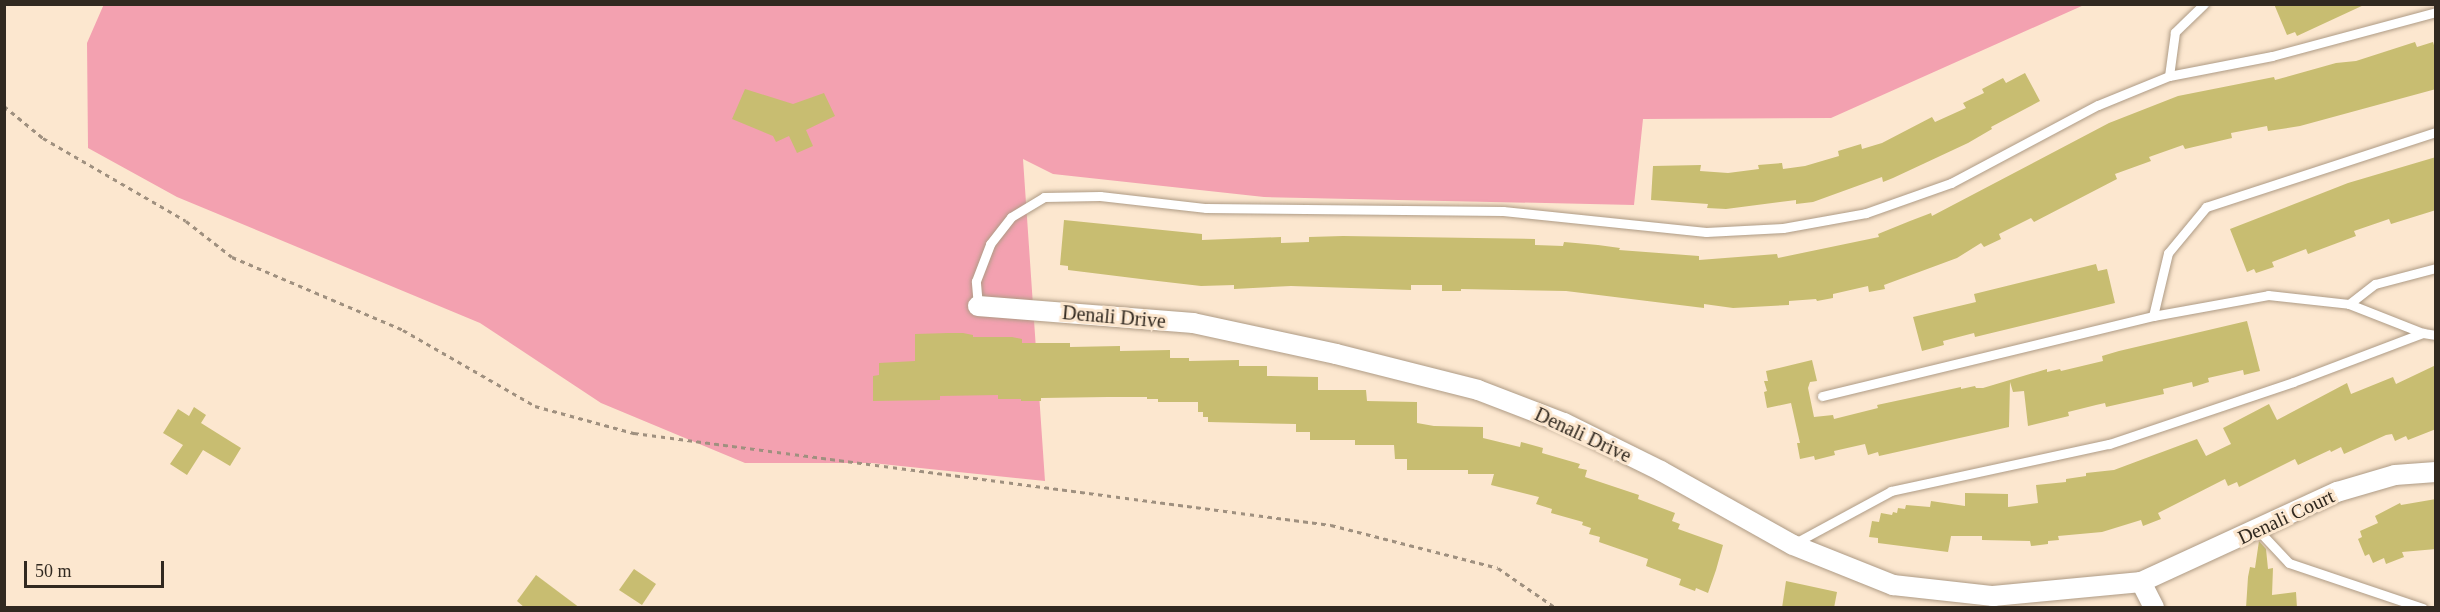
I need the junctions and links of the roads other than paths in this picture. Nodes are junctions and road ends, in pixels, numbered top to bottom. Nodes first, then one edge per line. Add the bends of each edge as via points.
1 (2204, 4) edge
2 (2436, 12) edge
3 (2169, 76) junction
4 (2436, 132) edge
5 (2436, 268) edge
6 (2349, 304) junction
7 (978, 306) joint
8 (2153, 316) junction
9 (2423, 333) junction
10 (2436, 335) edge
11 (1822, 396) dead end
12 (2436, 472) edge
13 (2258, 530) junction
14 (1793, 544) junction
15 (2142, 582) junction
16 (2154, 608) edge
17 (2423, 608) edge

1 - 3 lane via 2175,32
2 - 3 lane via 2272,56
3 - 7 lane via 2098,105 1951,183 1866,213 1783,228 1706,232 1503,211 1206,208 1100,196 1044,198 1011,217 990,244 976,281
4 - 8 lane via 2206,207 2168,253
5 - 6 lane via 2375,284
6 - 8 lane via 2268,295
6 - 9 lane
7 - 14 street, Denali Drive via 1193,323 1478,390 1564,423
8 - 11 lane
9 - 10 lane
9 - 14 lane via 2109,444 1891,491
12 - 13 street, Denali Court via 2395,475 2337,492
13 - 15 street, Denali Court
13 - 17 lane via 2289,563
14 - 15 street, Denali Drive via 1893,585 1993,596
15 - 16 street

